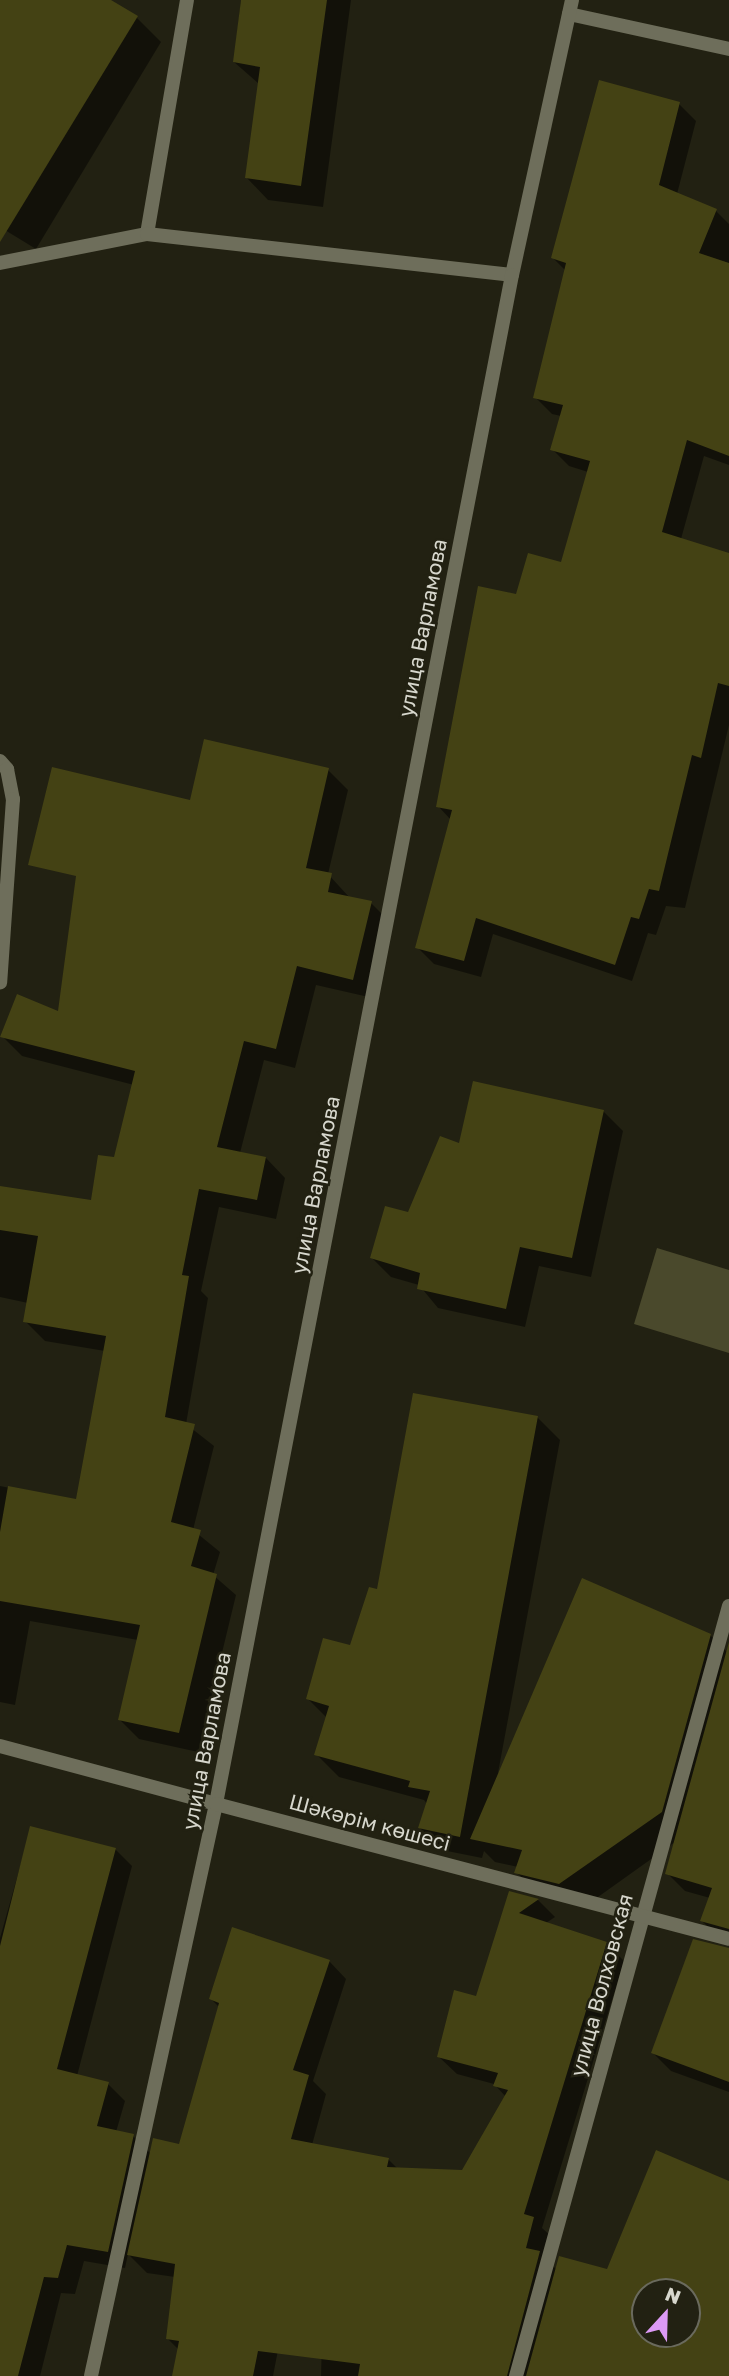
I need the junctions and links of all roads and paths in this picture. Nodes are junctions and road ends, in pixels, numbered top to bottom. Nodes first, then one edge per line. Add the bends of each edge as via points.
1 (187, 0) edge
2 (570, 7) edge
3 (729, 49) edge
4 (147, 234) junction
5 (0, 263) edge
6 (512, 275) junction
7 (0, 761) edge
8 (0, 983) edge
9 (729, 1606) edge
10 (0, 1746) edge
11 (216, 1804) junction
12 (642, 1916) junction
13 (729, 1939) edge
14 (91, 2376) edge
15 (516, 2376) edge

1 - 4 street
2 - 3 street
2 - 6 street, улица Варламова
4 - 5 street
4 - 6 street
6 - 11 street, улица Варламова
7 - 8 street via 7,769 13,799
9 - 12 street, улица Волховская
10 - 11 street, Шәкәрім көшесі
11 - 12 street, Шәкәрім көшесі
11 - 14 street, улица Варламова
12 - 13 street, Шәкәрім көшесі
12 - 15 street, улица Волховская

